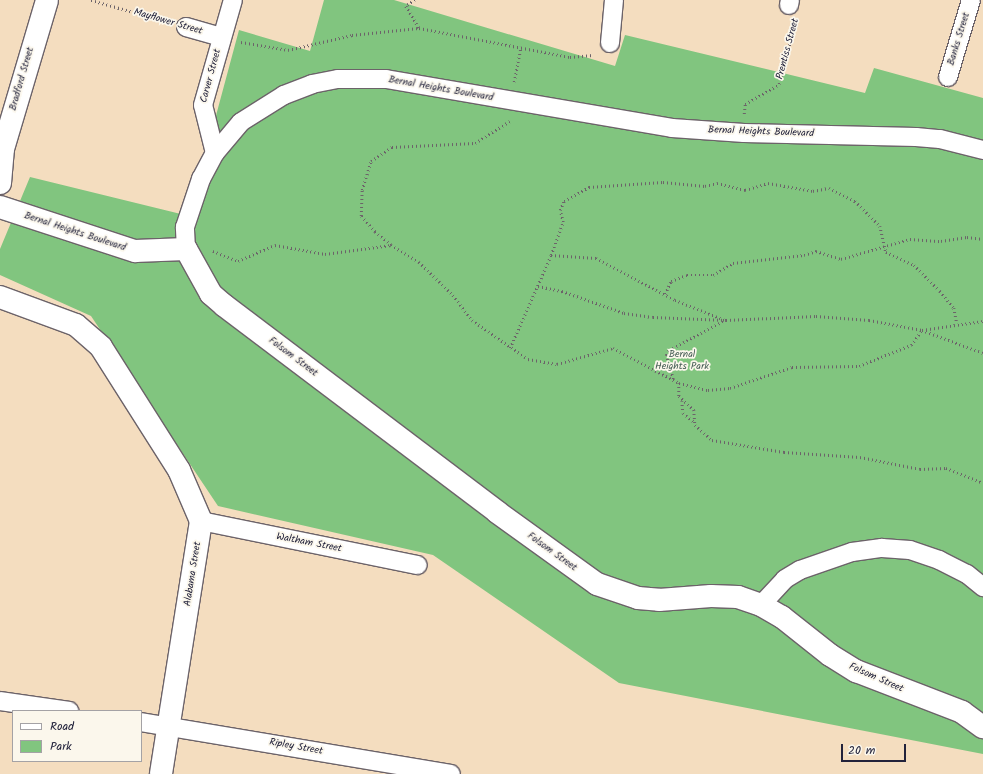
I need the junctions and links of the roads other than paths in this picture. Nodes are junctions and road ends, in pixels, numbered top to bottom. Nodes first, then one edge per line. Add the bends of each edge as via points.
1 (47, 0) edge
2 (233, 0) edge
3 (614, 0) edge
4 (971, 0) edge
5 (186, 27) road end
6 (222, 38) junction
7 (610, 43) road end
8 (948, 77) dead end
9 (983, 150) edge
10 (215, 153) junction
11 (0, 183) edge
12 (0, 207) edge
13 (186, 249) junction
14 (0, 297) edge
15 (201, 521) junction
16 (418, 564) dead end
17 (983, 587) edge
18 (761, 605) junction
19 (0, 700) edge
20 (62, 710) edge
21 (142, 722) edge
22 (169, 726) junction
23 (983, 727) edge
24 (161, 774) edge
25 (451, 774) edge

1 - 11 street, Bradford Street via 3,149
2 - 6 street, Carver Street
3 - 7 street
4 - 8 street, Banks Street
5 - 6 street, Mayflower Street
6 - 10 street, Carver Street via 203,105
9 - 10 street, Bernal Heights Boulevard via 940,139 916,137 744,133 672,128 386,79 338,79 305,87 260,108 241,122
10 - 13 street, Bernal Heights Boulevard via 201,179 185,227
12 - 13 street, Bernal Heights Boulevard via 135,251
13 - 18 street, Folsom Street via 211,294 225,306 497,512 597,584 638,598 659,600 711,596 738,597
14 - 15 street via 76,325 100,347 179,470
15 - 16 street, Waltham Street
15 - 22 street, Alabama Street
17 - 18 street via 967,574 940,560 910,550 882,548 852,552 800,570 785,579
18 - 23 street, Folsom Street via 782,617 830,655 856,671 962,712
19 - 20 street
21 - 22 street, Ripley Street
22 - 24 street, Alabama Street
22 - 25 street, Ripley Street

